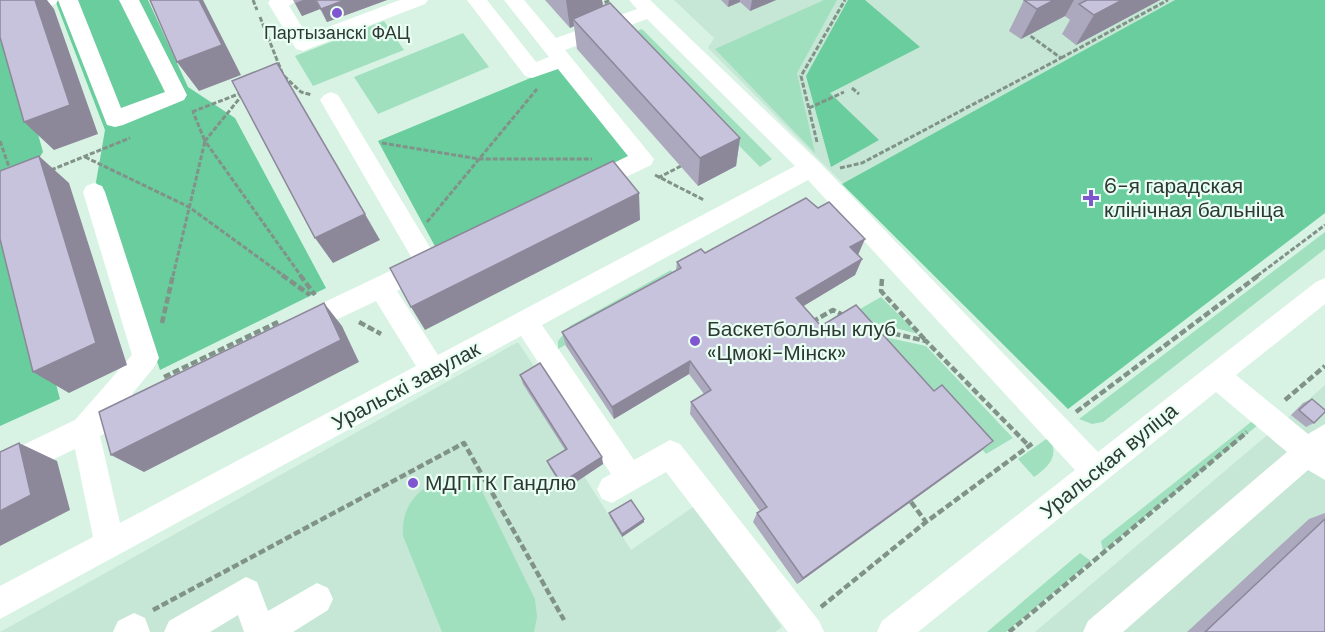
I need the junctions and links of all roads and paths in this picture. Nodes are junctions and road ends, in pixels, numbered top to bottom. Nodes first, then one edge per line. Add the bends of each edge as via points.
1 (49, 0) edge
2 (68, 0) edge
3 (129, 0) edge
4 (286, 0) edge
5 (418, 0) edge
6 (477, 0) edge
7 (514, 0) edge
8 (611, 0) edge
9 (845, 0) edge
10 (1168, 0) edge
11 (644, 5) edge
12 (596, 6) edge
13 (0, 14) edge
14 (1029, 35) dead end
15 (558, 53) junction
16 (1061, 58) junction
17 (283, 75) edge
18 (852, 88) dead end
19 (246, 91) edge
20 (844, 92) dead end
21 (859, 94) dead end
22 (331, 100) joint
23 (809, 108) junction
24 (193, 112) dead end
25 (354, 139) junction
26 (0, 141) edge
27 (205, 141) junction
28 (84, 157) dead end
29 (479, 159) junction
30 (596, 159) dead end
31 (643, 159) junction
32 (818, 164) junction
33 (681, 166) edge
34 (12, 178) edge
35 (658, 178) junction
36 (94, 192) dead end
37 (568, 195) edge
38 (710, 202) dead end
39 (189, 207) junction
40 (413, 239) junction
41 (1325, 289) edge
42 (385, 294) junction
43 (334, 309) junction
44 (849, 318) edge
45 (526, 322) junction
46 (804, 326) edge
47 (866, 327) edge
48 (161, 328) dead end
49 (278, 329) joint
50 (1325, 366) edge
51 (434, 371) junction
52 (1216, 375) junction
53 (154, 389) joint
54 (1266, 416) junction
55 (85, 430) junction
56 (1029, 446) dead end
57 (1319, 451) edge
58 (0, 471) edge
59 (1096, 471) junction
60 (911, 502) edge
61 (926, 522) dead end
62 (110, 543) junction
63 (317, 599) dead end
64 (0, 603) edge
65 (564, 620) dead end
66 (132, 631) edge
67 (180, 632) edge
68 (262, 632) edge
69 (808, 632) edge
70 (893, 632) edge
71 (1009, 632) edge
72 (1099, 632) edge

1 - 13 street
2 - 3 street via 115,119 177,96
4 - 5 street via 278,3 303,44
6 - 15 street via 532,71
7 - 15 street
8 - 12 path
9 - 23 path via 801,76
10 - 16 path
11 - 15 street
11 - 32 street
14 - 16 path
15 - 29 path
15 - 31 street
16 - 32 path via 862,164 835,169
17 - 22 path via 301,92
18 - 21 path
19 - 27 path
20 - 23 path
22 - 25 street
23 - 32 path
24 - 27 path
25 - 29 path
25 - 40 street
26 - 34 path
27 - 39 path
27 - 39 path via 320,302
28 - 39 path
29 - 30 path
29 - 40 path
31 - 35 path
31 - 37 street
32 - 45 street, Уральскі завулак
32 - 59 street
33 - 35 path
35 - 38 path
36 - 55 street via 146,358
39 - 48 path
40 - 42 street via 438,259
41 - 52 street, Уральская вуліца
42 - 43 street
42 - 43 path via 383,335
42 - 51 street
43 - 49 street
44 - 46 path via 833,310
45 - 51 street, Уральскі завулак
45 - 69 street via 621,483 670,454
47 - 56 path via 926,341
49 - 53 path
50 - 54 path
51 - 62 street, Уральскі завулак
52 - 54 street
52 - 59 street, Уральская вуліца
53 - 55 street
54 - 57 street
54 - 71 path
55 - 58 street
55 - 62 street
57 - 72 street
59 - 70 street, Уральская вуліца
60 - 61 path
62 - 64 street, Уральскі завулак
63 - 68 street
65 - 66 path via 464,443 146,614
67 - 68 street via 246,594

